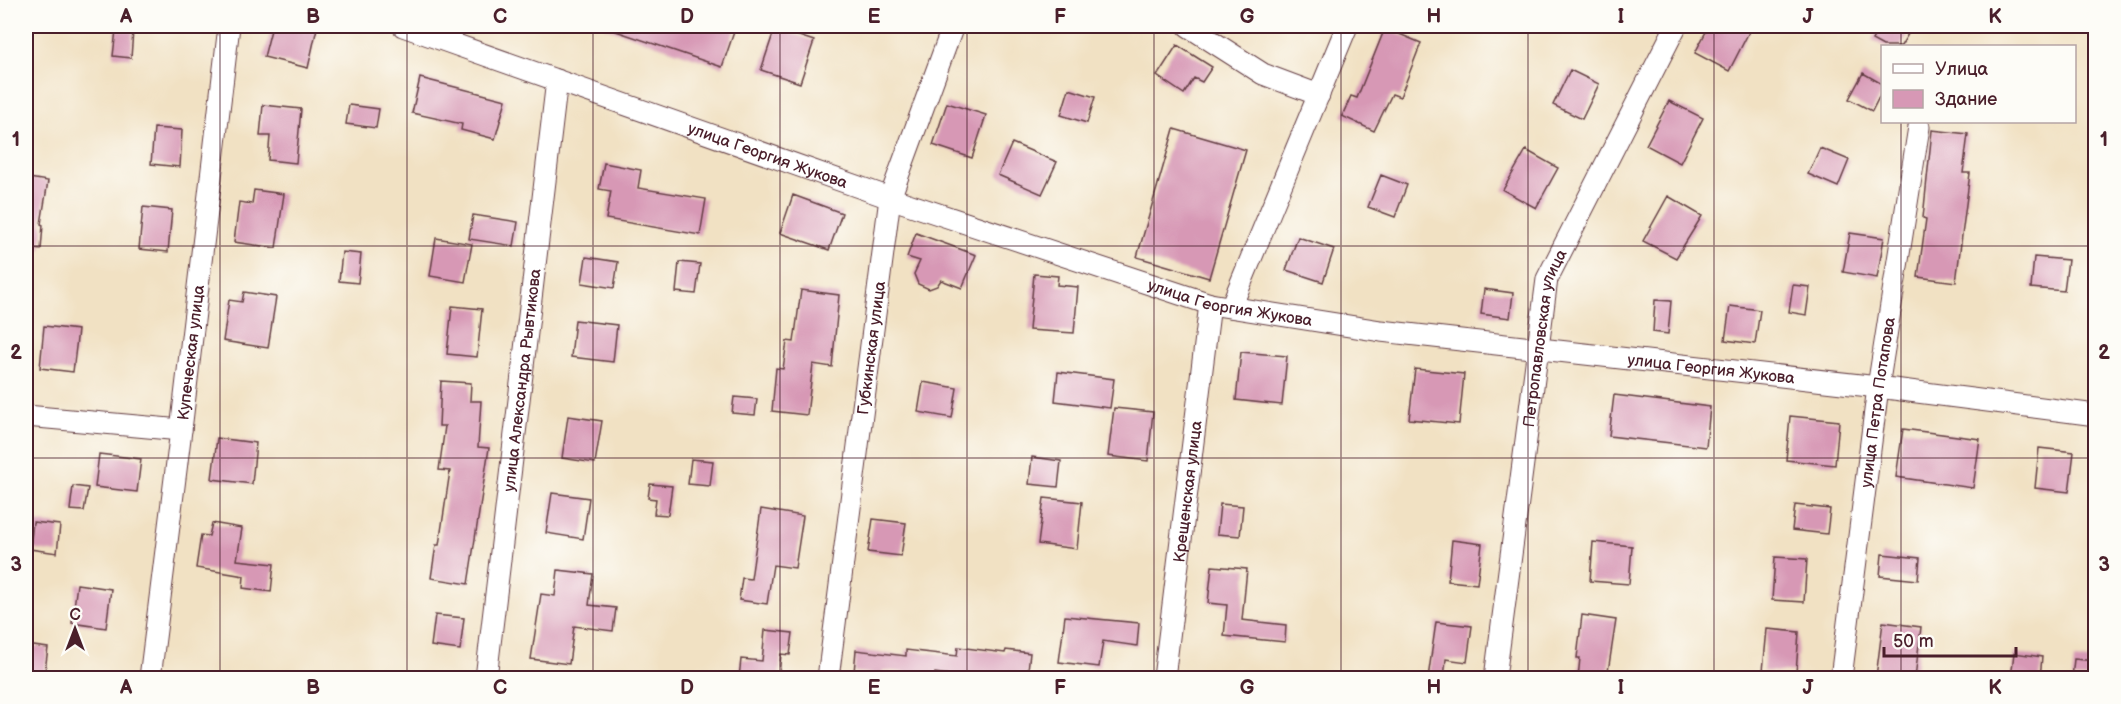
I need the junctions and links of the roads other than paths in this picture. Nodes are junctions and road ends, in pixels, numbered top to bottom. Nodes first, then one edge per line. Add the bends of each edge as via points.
1 (229, 26) edge
2 (403, 26) edge
3 (953, 26) edge
4 (1188, 26) edge
5 (1347, 26) edge
6 (1676, 26) edge
7 (557, 80) junction
8 (1318, 95) junction
9 (1919, 127) dead end
10 (890, 198) junction
11 (1221, 306) junction
12 (1538, 349) junction
13 (1878, 387) junction
14 (2096, 415) edge
15 (26, 416) edge
16 (181, 430) junction
17 (150, 678) edge
18 (486, 678) edge
19 (828, 678) edge
20 (1164, 678) edge
21 (1495, 678) edge
22 (1841, 678) edge

1 - 16 street, Купеческая улица
2 - 7 street, улица Георгия Жукова
3 - 10 street, Губкинская улица
4 - 8 street via 1263,74
5 - 8 street, Крещенская улица
6 - 12 street, Петропавловская улица via 1546,279
7 - 10 street, улица Георгия Жукова
7 - 18 street, улица Александра Рывтикова
8 - 11 street, Крещенская улица
9 - 13 street, улица Петра Потапова
10 - 11 street, улица Георгия Жукова
10 - 19 street, Губкинская улица
11 - 12 street, улица Георгия Жукова via 1381,331
11 - 20 street, Крещенская улица
12 - 13 street, улица Георгия Жукова
12 - 21 street, Петропавловская улица
13 - 14 street, улица Георгия Жукова
13 - 22 street, улица Петра Потапова
15 - 16 street
16 - 17 street, Купеческая улица

